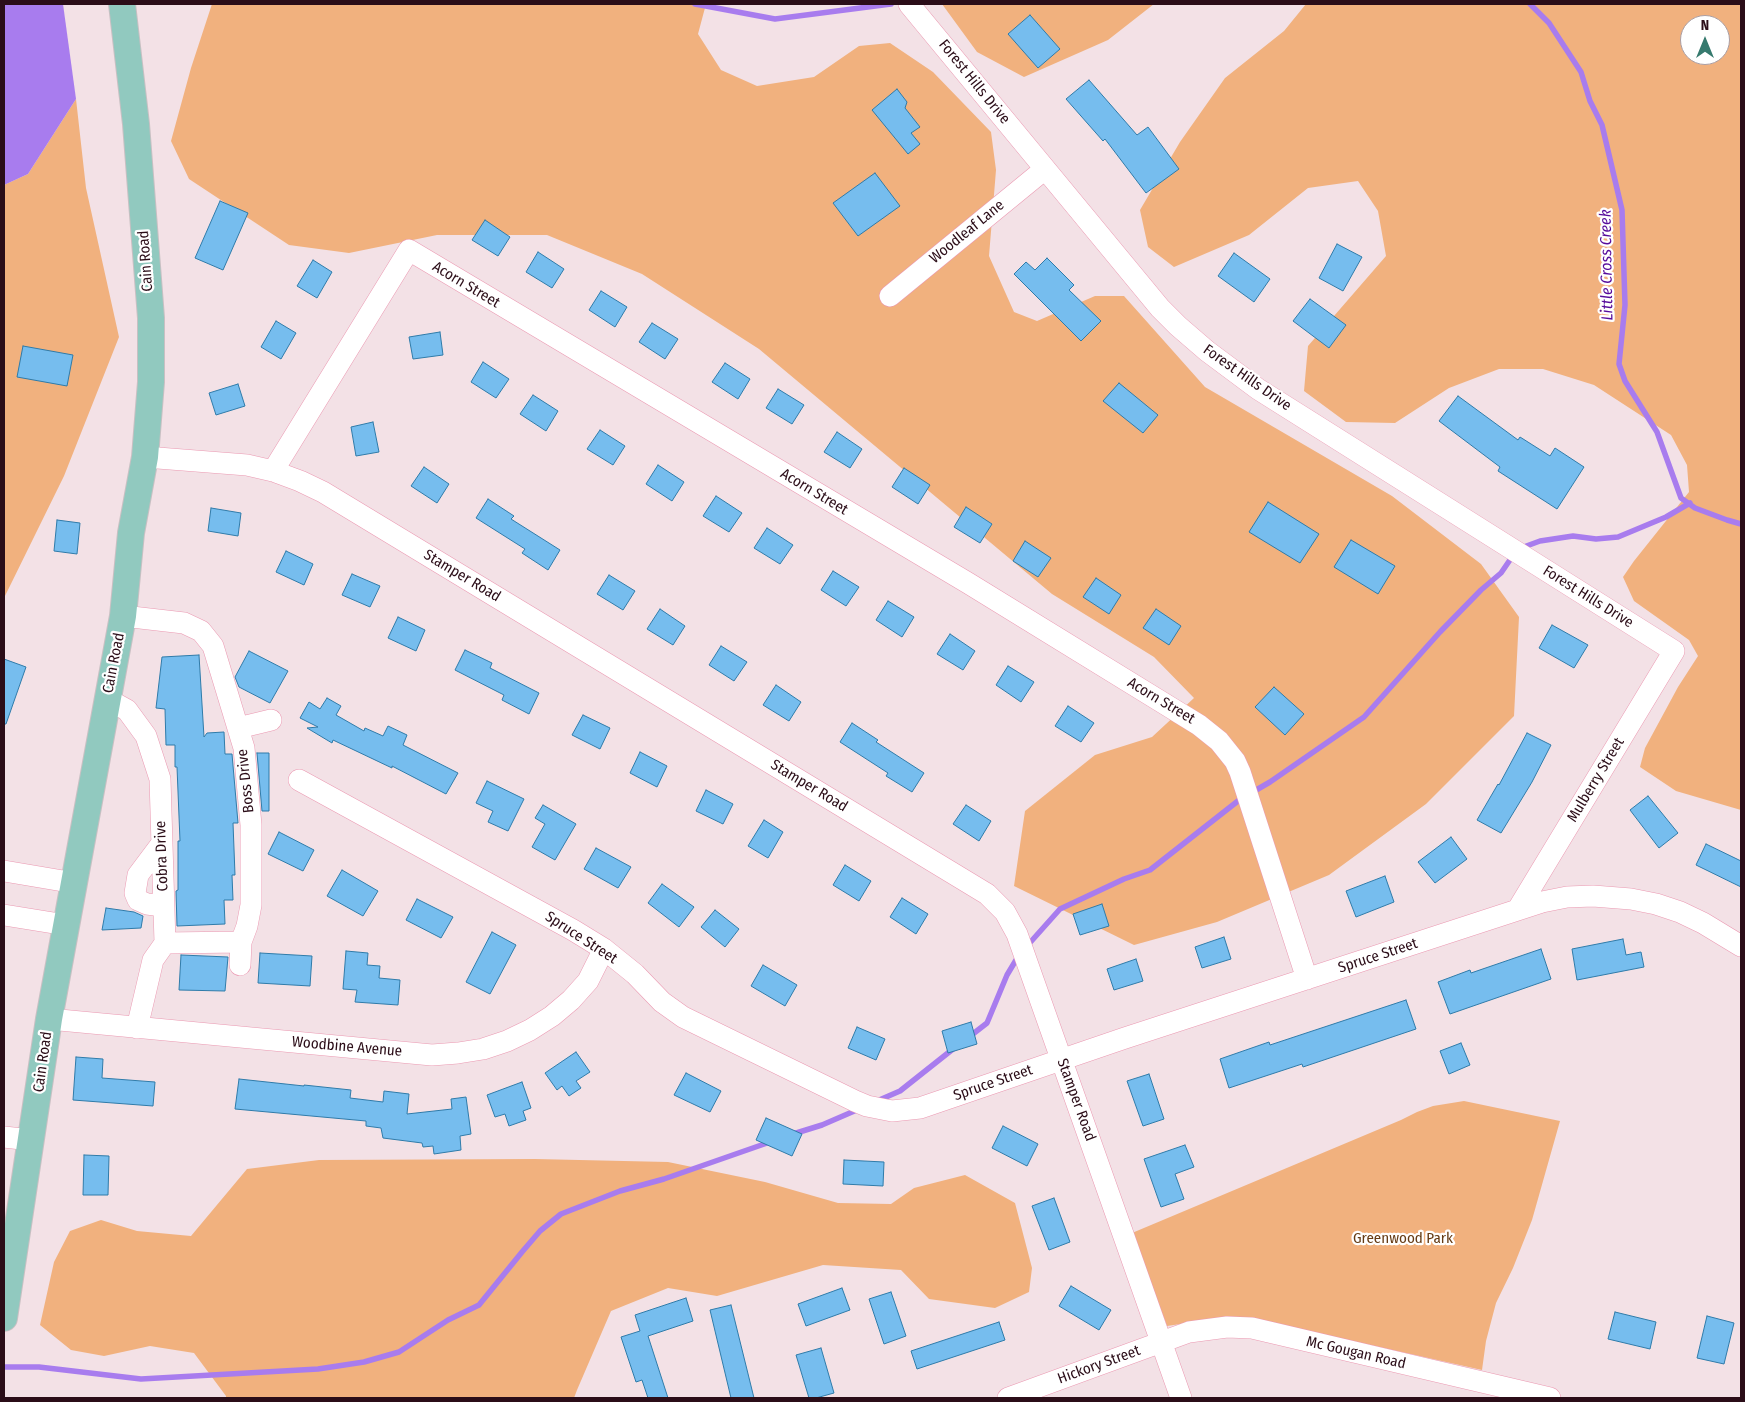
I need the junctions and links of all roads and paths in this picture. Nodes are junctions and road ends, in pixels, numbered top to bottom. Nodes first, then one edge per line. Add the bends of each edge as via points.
1 (122, 4) edge
2 (909, 4) edge
3 (1045, 169) junction
4 (890, 296) dead end
5 (145, 457) junction
6 (273, 471) junction
7 (123, 616) junction
8 (1674, 650) joint
9 (107, 699) junction
10 (271, 720) dead end
11 (238, 728) junction
12 (299, 780) dead end
13 (162, 843) junction
14 (4, 871) edge
15 (75, 883) junction
16 (164, 899) junction
17 (1518, 909) junction
18 (4, 915) edge
19 (66, 925) junction
20 (241, 942) junction
21 (165, 944) junction
22 (1741, 946) edge
23 (604, 949) junction
24 (240, 965) dead end
25 (1307, 979) junction
26 (49, 1019) junction
27 (137, 1028) junction
28 (1061, 1060) junction
29 (4, 1137) edge
30 (31, 1140) junction
31 (4, 1318) edge
32 (1162, 1342) junction
33 (1008, 1398) edge
34 (1181, 1398) edge
35 (1550, 1398) edge

1 - 5 main road, Cain Road via 136,124 150,318 151,382
2 - 3 street, Forest Hills Drive
3 - 4 street, Woodleaf Lane
3 - 8 street, Forest Hills Drive via 1160,308 1207,351 1258,389
5 - 6 street, Stamper Road
5 - 7 main road, Cain Road via 131,533
6 - 25 street, Acorn Street via 409,250 1206,730 1227,750 1240,772
6 - 28 street, Stamper Road via 323,492 987,894 1005,912 1017,934
7 - 9 main road, Cain Road
7 - 11 street, Boss Drive via 184,623 201,631 213,646
8 - 17 street, Mulberry Street
9 - 13 street, Cobra Drive via 127,710 146,736 160,779
9 - 15 main road, Cain Road
10 - 11 street
11 - 20 street, Boss Drive via 244,748 251,825 251,904
12 - 23 street, Spruce Street
13 - 16 street, Cobra Drive
13 - 16 street via 138,876 135,893 138,900 147,904 155,905
14 - 15 street
15 - 19 main road, Cain Road
16 - 21 street, Cobra Drive
17 - 22 street, Spruce Street via 1568,897 1631,899 1680,912
17 - 25 street, Spruce Street
18 - 19 street
19 - 26 main road, Cain Road
20 - 21 street
20 - 24 street, Boss Drive
21 - 27 street via 153,960
23 - 27 street, Woodbine Avenue via 588,981 552,1016 507,1041 458,1054 432,1055
23 - 28 street, Spruce Street via 683,1017 867,1106 892,1111 920,1108
25 - 28 street, Spruce Street
26 - 27 street, Woodbine Avenue
26 - 30 main road, Cain Road
28 - 32 street, Stamper Road
29 - 30 street
30 - 31 main road, Cain Road
32 - 33 street, Hickory Street
32 - 34 street, Stamper Road
32 - 35 street, Mc Gougan Road via 1202,1329 1252,1328

